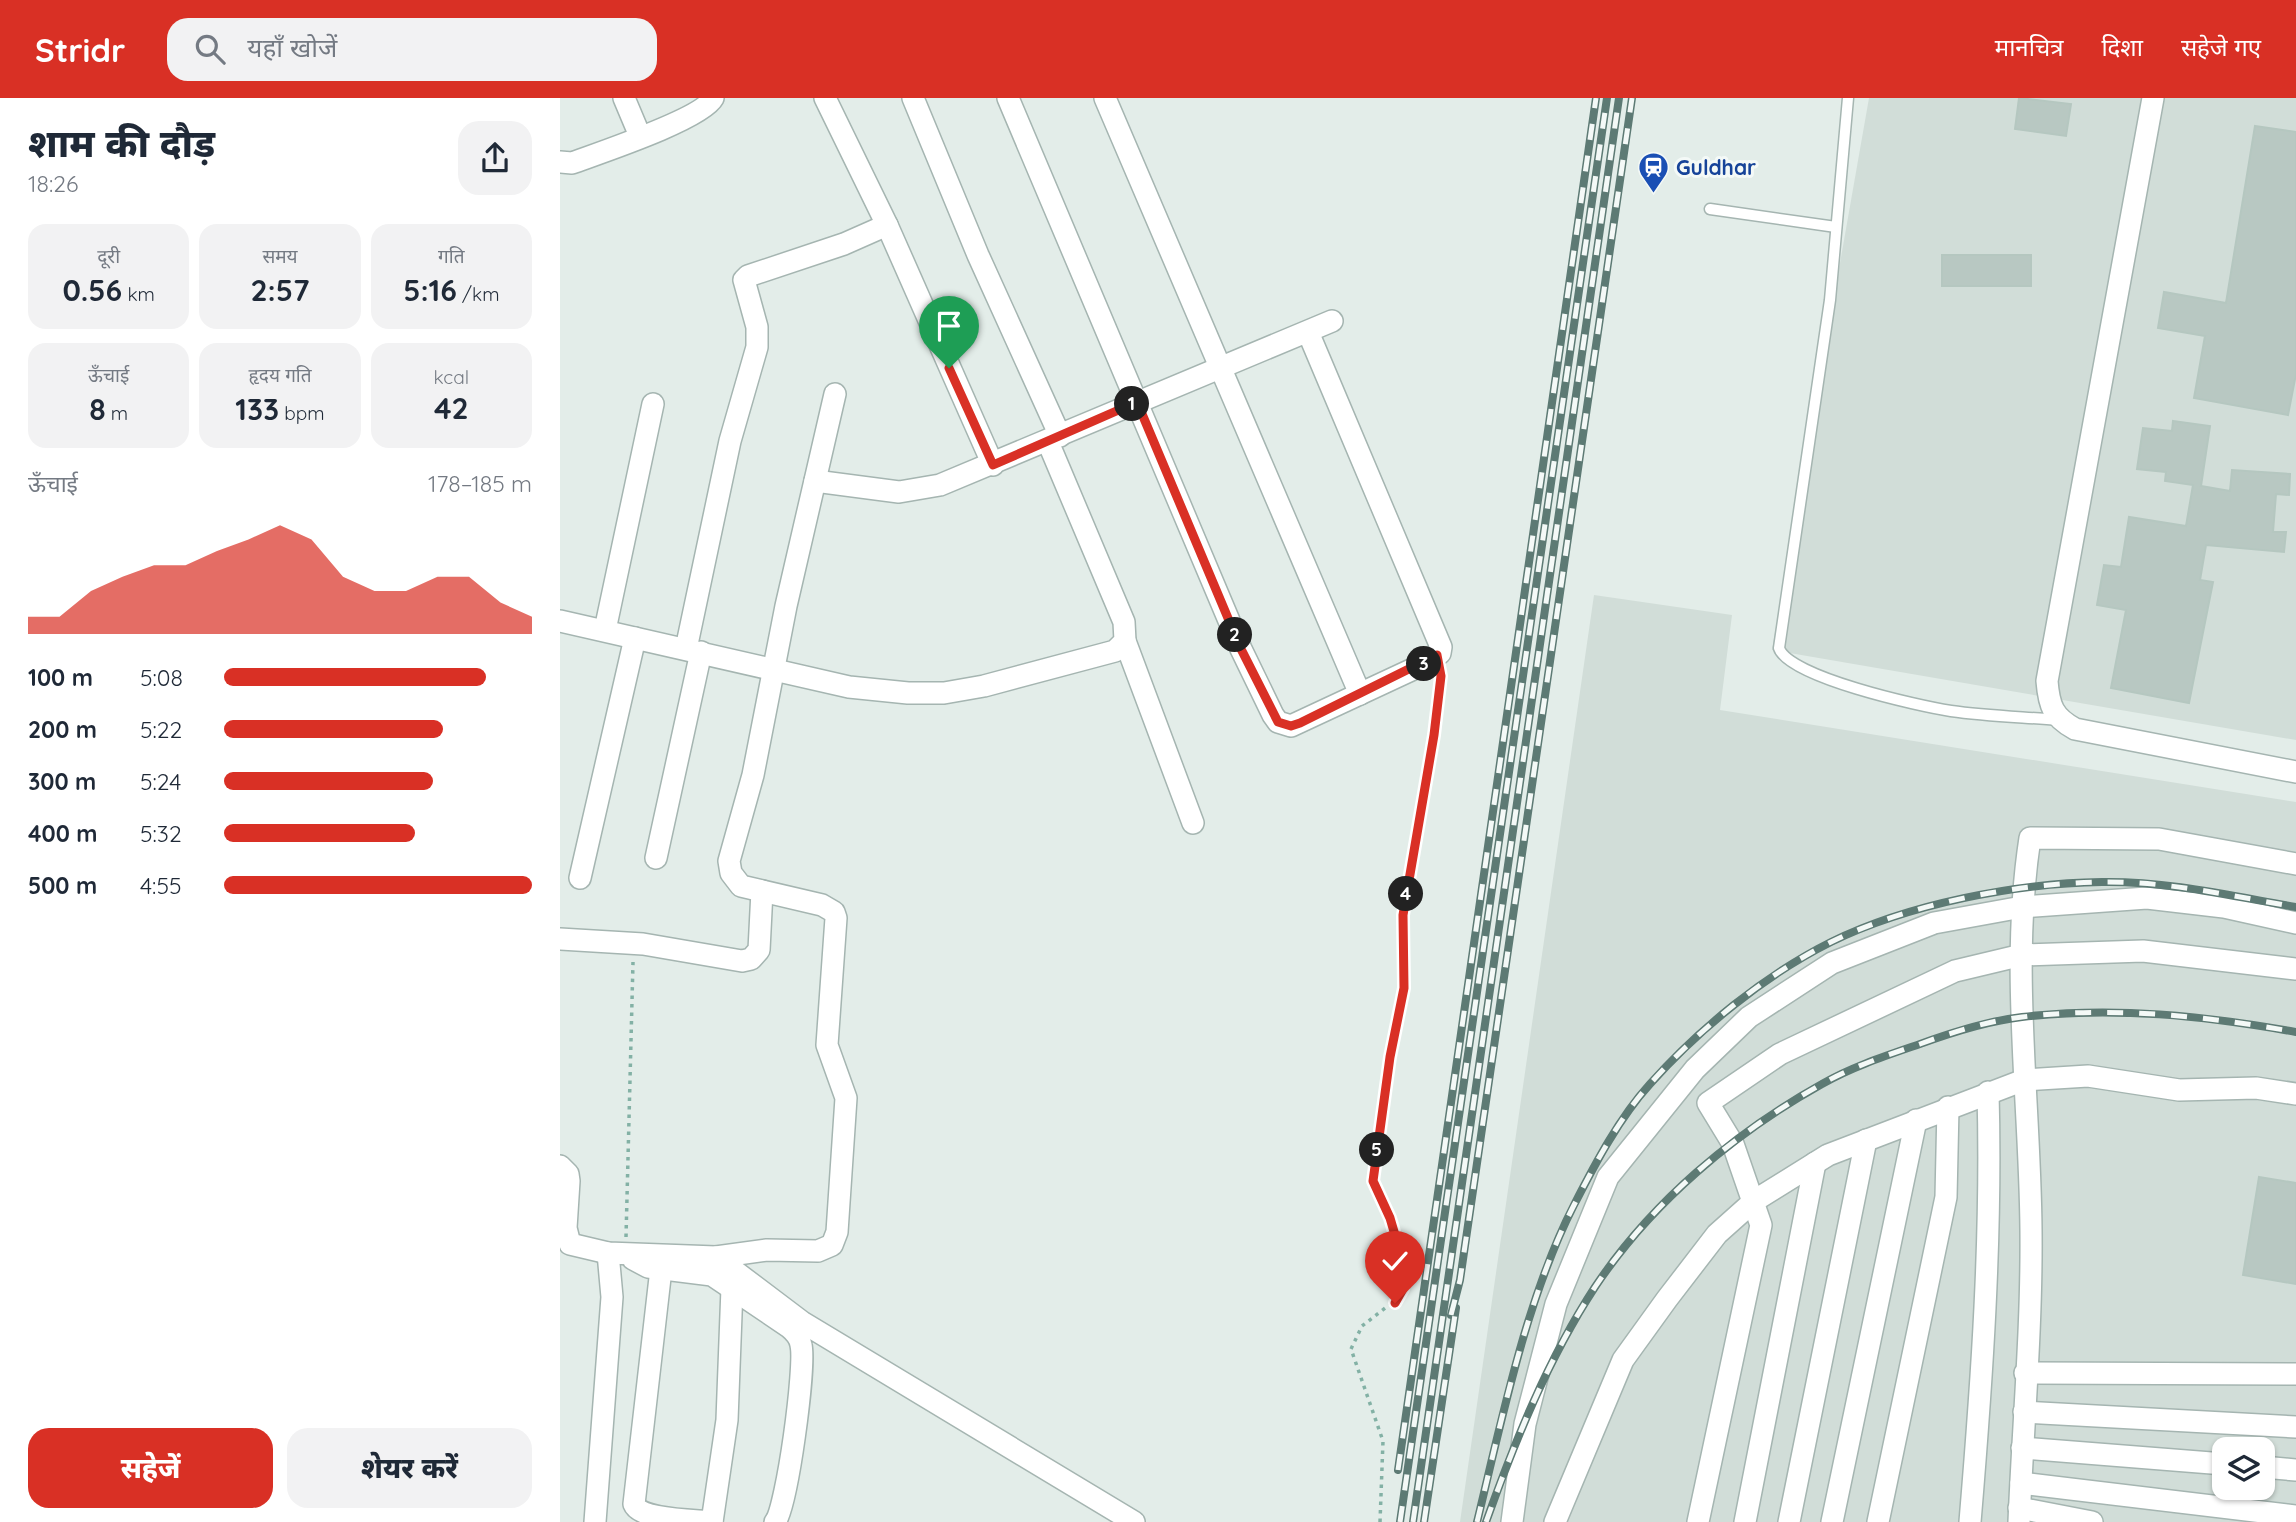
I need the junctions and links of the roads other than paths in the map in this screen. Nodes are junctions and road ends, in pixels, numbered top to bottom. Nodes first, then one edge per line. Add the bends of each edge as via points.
1 (625, 98) edge
2 (713, 98) edge
3 (825, 98) edge
4 (913, 98) edge
5 (1008, 98) edge
6 (1105, 98) edge
7 (1848, 98) edge
8 (2153, 98) edge
9 (640, 136) junction
10 (560, 162) edge
11 (1710, 209) dead end
12 (887, 225) junction
13 (1836, 227) junction
14 (1332, 321) dead end
15 (1308, 331) junction
16 (1222, 366) junction
17 (835, 394) dead end
18 (1137, 402) junction
19 (653, 404) dead end
20 (1054, 439) junction
21 (993, 465) junction
22 (815, 481) junction
23 (560, 621) edge
24 (605, 630) junction
25 (635, 638) junction
26 (1125, 641) junction
27 (694, 651) junction
28 (774, 669) junction
29 (1360, 694) junction
30 (2058, 720) junction
31 (2296, 772) edge
32 (1194, 823) dead end
33 (656, 858) dead end
34 (2296, 864) edge
35 (580, 878) dead end
36 (762, 891) junction
37 (2022, 907) junction
38 (2296, 923) edge
39 (560, 939) edge
40 (2022, 955) junction
41 (2296, 969) edge
42 (2024, 1080) junction
43 (1988, 1092) junction
44 (2296, 1094) edge
45 (1948, 1107) junction
46 (1916, 1120) junction
47 (1866, 1140) junction
48 (1815, 1163) junction
49 (560, 1166) edge
50 (1754, 1201) junction
51 (617, 1253) junction
52 (716, 1257) junction
53 (661, 1269) junction
54 (732, 1288) junction
55 (2025, 1373) junction
56 (2296, 1374) edge
57 (2024, 1412) junction
58 (2296, 1427) edge
59 (2022, 1448) junction
60 (2212, 1463) edge
61 (2275, 1468) edge
62 (2296, 1470) edge
63 (2021, 1483) junction
64 (2019, 1515) edge
65 (2296, 1516) edge
66 (645, 1518) edge
67 (595, 1522) edge
68 (712, 1522) edge
69 (775, 1522) edge
70 (1134, 1522) edge
71 (1512, 1522) edge
72 (1555, 1522) edge
73 (1698, 1522) edge
74 (1745, 1522) edge
75 (1789, 1522) edge
76 (1832, 1522) edge
77 (1878, 1522) edge
78 (1970, 1522) edge
79 (2092, 1522) edge

1 - 9 street
2 - 9 street via 706,108
3 - 12 street
4 - 20 street
5 - 18 street
6 - 16 street
7 - 13 lane
8 - 30 street via 2047,681 2049,704
9 - 10 street via 572,163
11 - 13 lane
12 - 21 street
12 - 27 street via 744,280 757,327 757,347 730,441
13 - 30 lane via 1781,655 1826,679 1906,702 1950,711
14 - 15 street
15 - 16 street
15 - 29 street via 1441,648 1437,655
16 - 18 street
16 - 29 street
17 - 22 street
18 - 20 street
18 - 29 street via 1241,649 1278,722 1300,723
19 - 24 street
20 - 21 street
20 - 26 street via 1124,622
21 - 22 street via 920,491 880,491
22 - 28 street
23 - 24 street
24 - 25 street
25 - 27 street
25 - 35 street
26 - 28 street via 1115,651 944,693 849,687
26 - 32 street
27 - 28 street
27 - 33 street
28 - 36 street via 729,861 741,886
30 - 31 street via 2075,729
34 - 37 street via 2159,839 2030,838
36 - 39 street via 758,950 751,959 634,943
36 - 52 street via 822,905 836,918 827,1045 846,1098 837,1232 832,1245 818,1251 766,1250
37 - 38 street via 2147,898 2224,907
37 - 40 street
37 - 71 street via 1934,923 1832,963 1749,1017 1695,1069 1608,1177 1556,1304 1525,1424
40 - 41 street via 2143,951
40 - 42 street
40 - 50 street via 1955,971 1780,1054 1708,1102 1733,1144
42 - 43 street
42 - 44 street via 2088,1076 2179,1090 2256,1088
42 - 55 street via 2031,1231
43 - 45 street
43 - 78 street via 1990,1166 1981,1392
45 - 46 street
45 - 77 street via 1946,1197
46 - 47 street
46 - 76 street
47 - 48 street
47 - 75 street
48 - 50 street
48 - 74 street
49 - 51 street via 569,1181 567,1237 576,1247
50 - 72 street via 1717,1234 1623,1360
50 - 73 street via 1761,1225
51 - 52 street
51 - 53 street
51 - 67 street
52 - 70 street via 802,1322
53 - 54 street via 705,1273
53 - 66 street via 634,1504
54 - 68 street via 727,1420
54 - 69 street via 789,1327 802,1344 784,1505
55 - 56 street
55 - 57 street
57 - 58 street
57 - 59 street
59 - 60 street
59 - 63 street
61 - 62 street
63 - 64 street
63 - 65 street
64 - 79 street
66 - 68 street

